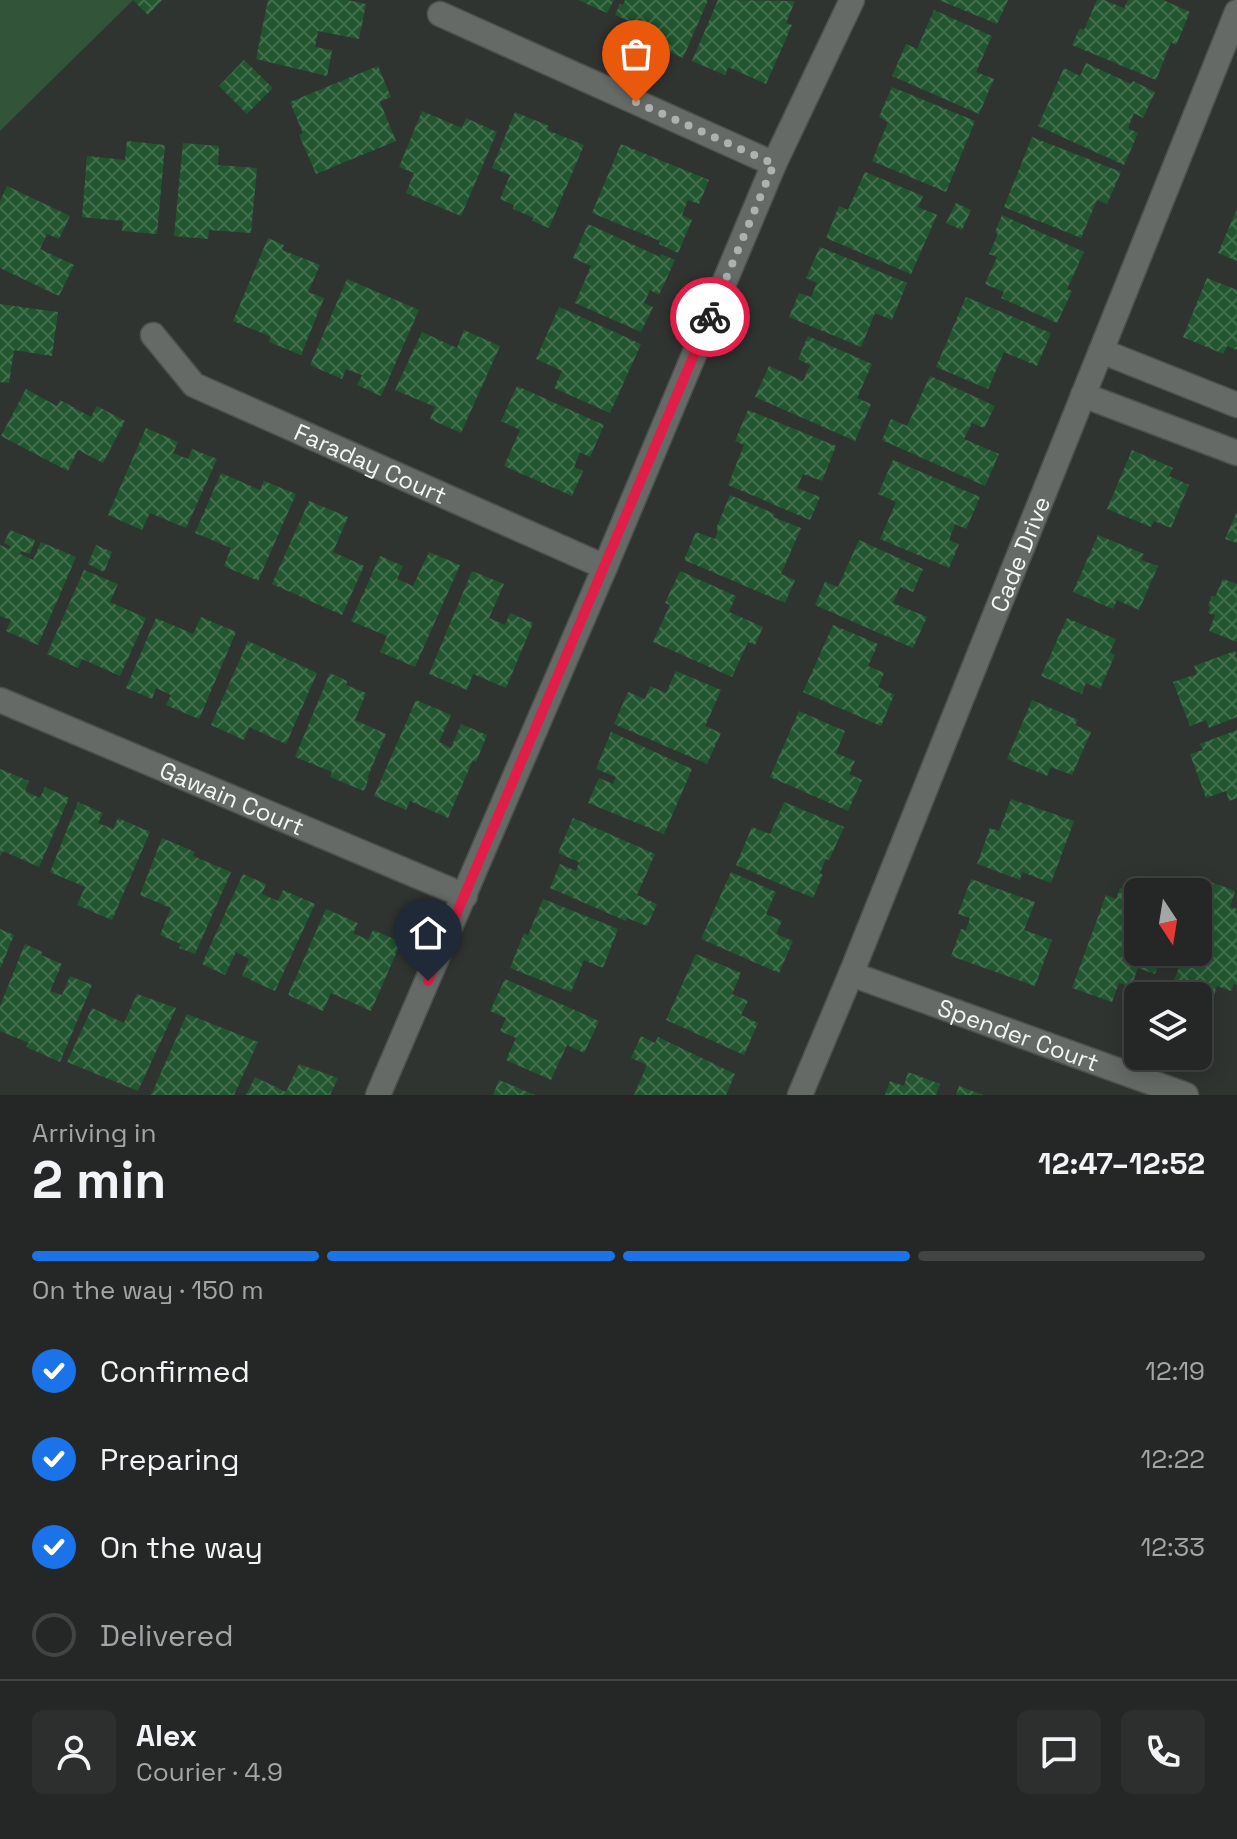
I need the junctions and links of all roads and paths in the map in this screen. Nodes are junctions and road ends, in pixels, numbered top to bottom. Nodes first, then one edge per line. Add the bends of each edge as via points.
1 (852, 0) edge
2 (1237, 12) edge
3 (440, 14) dead end
4 (774, 164) junction
5 (153, 335) dead end
6 (1101, 351) junction
7 (1083, 395) junction
8 (1237, 405) edge
9 (1237, 453) edge
10 (605, 567) junction
11 (0, 700) edge
12 (465, 896) junction
13 (851, 974) junction
14 (378, 1095) edge
15 (800, 1095) edge
16 (1186, 1095) edge

1 - 4 street
2 - 6 street, Cade Drive
3 - 4 street
4 - 10 street
5 - 10 street, Faraday Court via 194,385
6 - 7 street, Cade Drive
6 - 8 street
7 - 9 street
7 - 13 street, Cade Drive
10 - 12 street
11 - 12 street, Gawain Court
12 - 14 street
13 - 15 street, Cade Drive
13 - 16 street, Spender Court

